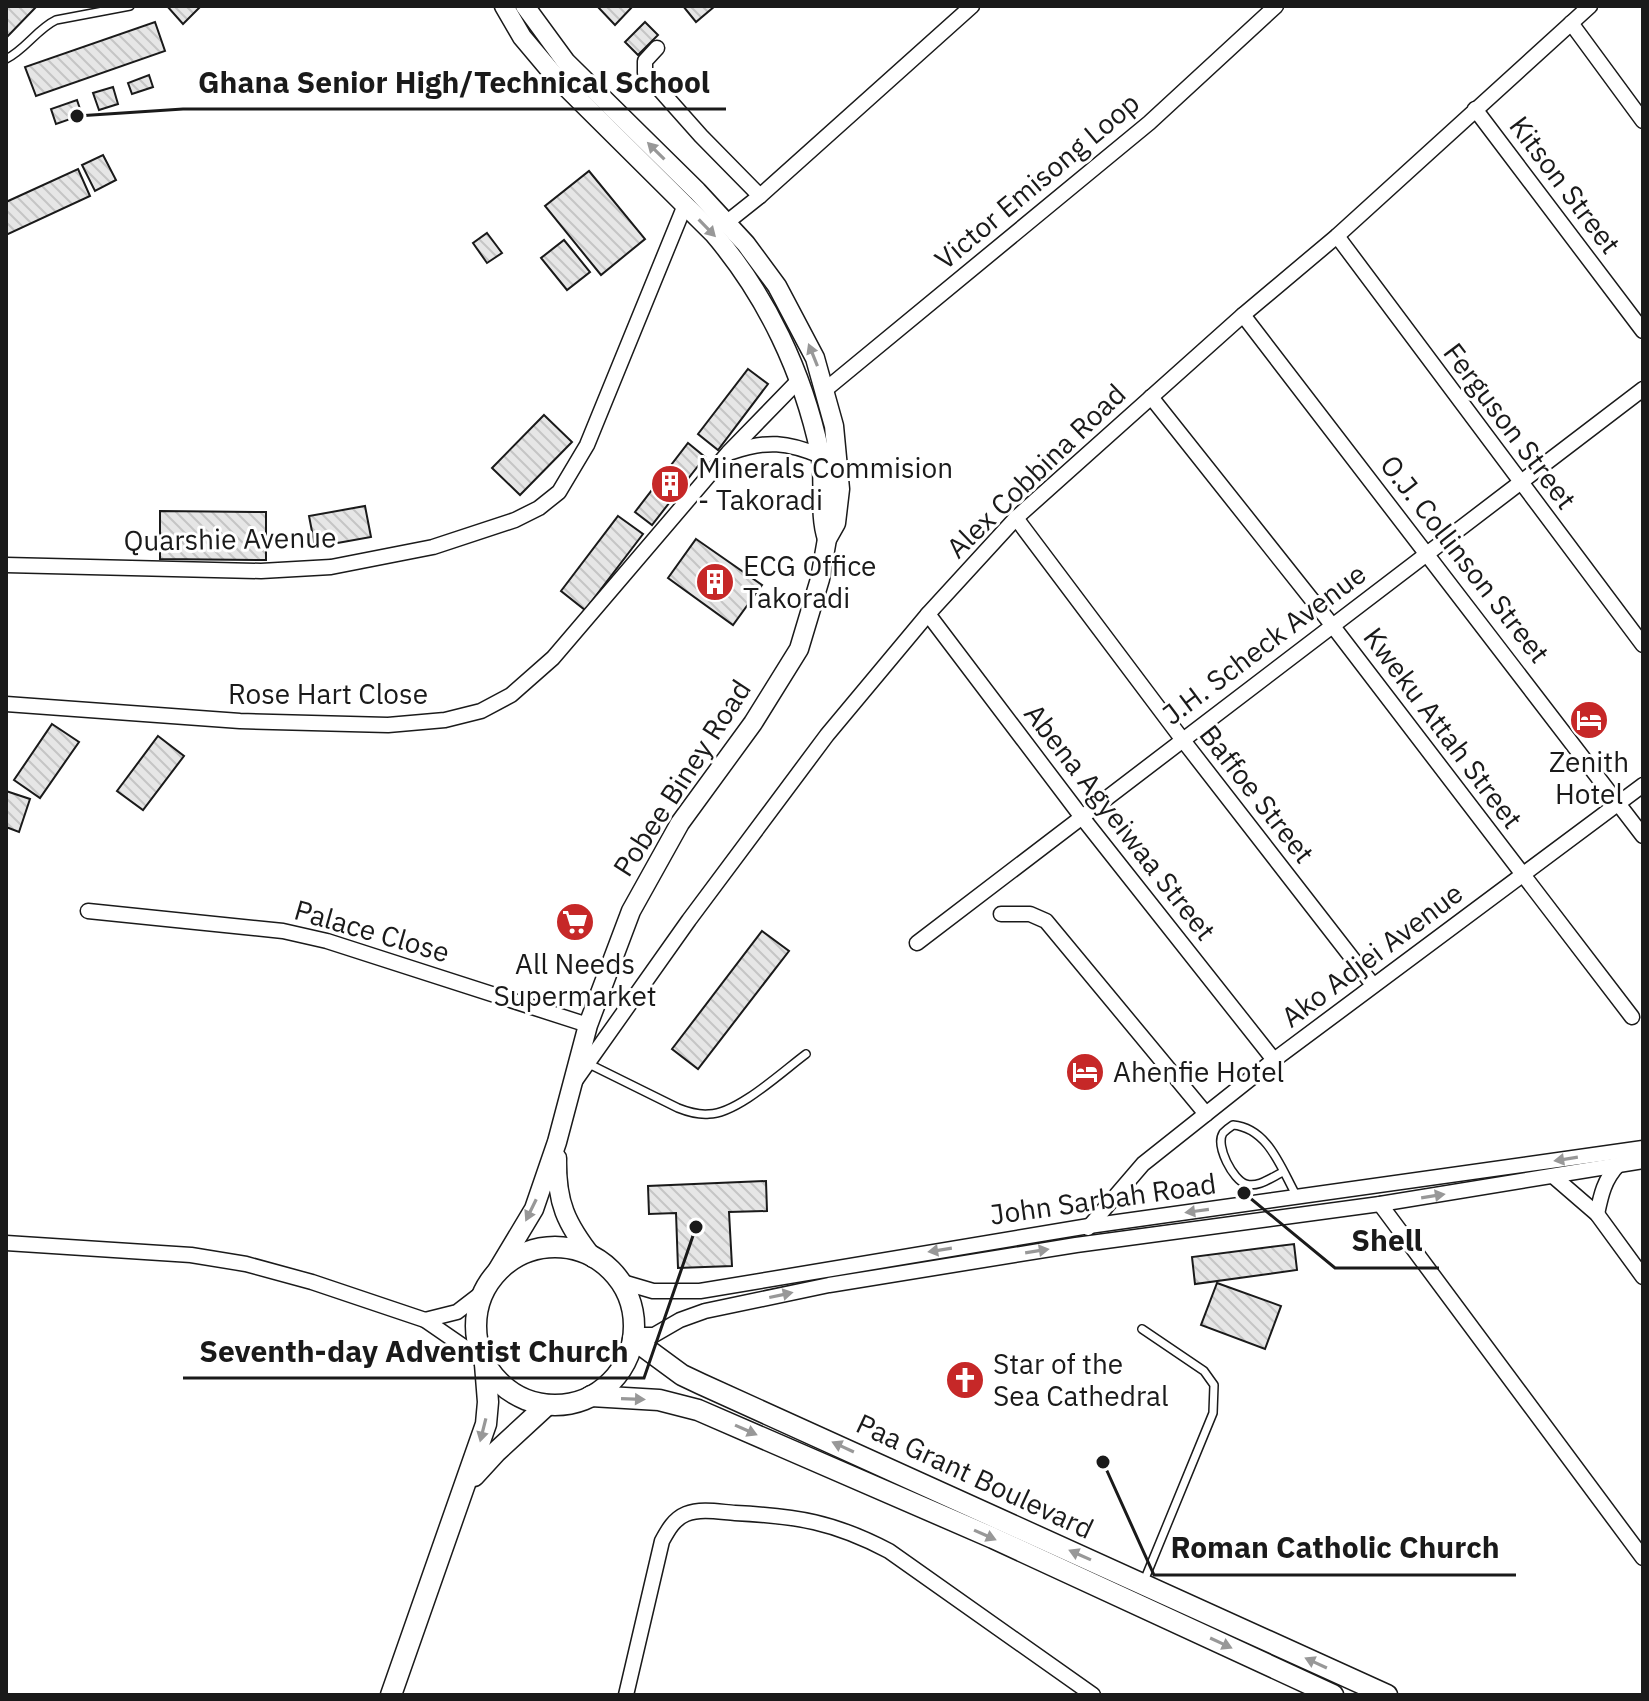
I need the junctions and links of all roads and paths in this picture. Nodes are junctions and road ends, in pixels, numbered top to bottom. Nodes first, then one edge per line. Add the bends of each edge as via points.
1 (130, 6) edge
2 (504, 6) edge
3 (525, 6) edge
4 (972, 6) edge
5 (1276, 6) edge
6 (1590, 6) edge
7 (1571, 23) junction
8 (657, 48) dead end
9 (6, 59) edge
10 (1475, 109) junction
11 (1643, 121) edge
12 (760, 196) junction
13 (685, 205) junction
14 (726, 223) junction
15 (1337, 236) junction
16 (1243, 315) junction
17 (1643, 331) edge
18 (799, 380) junction
19 (1643, 389) edge
20 (825, 390) junction
21 (1151, 397) junction
22 (728, 453) junction
23 (821, 456) junction
24 (1520, 482) junction
25 (1016, 518) junction
26 (827, 539) junction
27 (1427, 552) junction
28 (6, 565) edge
29 (928, 614) junction
30 (1332, 625) junction
31 (1643, 645) edge
32 (6, 704) edge
33 (1182, 739) junction
34 (1643, 785) edge
35 (1619, 804) junction
36 (1081, 816) junction
37 (1643, 836) edge
38 (1523, 875) junction
39 (88, 911) dead end
40 (1001, 914) dead end
41 (917, 943) dead end
42 (1373, 985) junction
43 (1632, 1017) dead end
44 (588, 1025) junction
45 (806, 1054) dead end
46 (1274, 1060) junction
47 (589, 1064) junction
48 (570, 1087) junction
49 (1206, 1114) junction
50 (557, 1142) junction
51 (1643, 1148) edge
52 (1643, 1161) edge
53 (1618, 1165) junction
54 (1283, 1172) junction
55 (1553, 1176) junction
56 (1297, 1197) junction
57 (1380, 1204) junction
58 (1597, 1214) junction
59 (1089, 1226) junction
60 (6, 1243) edge
61 (1076, 1245) junction
62 (593, 1258) junction
63 (495, 1274) junction
64 (1643, 1277) edge
65 (619, 1281) junction
66 (483, 1292) junction
67 (425, 1320) junction
68 (1142, 1329) dead end
69 (633, 1337) junction
70 (484, 1362) junction
71 (591, 1396) junction
72 (547, 1405) junction
73 (462, 1492) junction
74 (1643, 1558) edge
75 (1143, 1583) junction
76 (1358, 1689) edge
77 (391, 1695) edge
78 (626, 1695) edge
79 (1093, 1695) edge
80 (1333, 1695) edge
81 (1387, 1695) edge

1 - 9 lane via 56,20
2 - 13 street, Pobee Biney Road via 554,75
14 -> 3 street, Pobee Biney Road via 566,62
4 - 12 street
5 - 20 street, Victor Emisong Loop via 1149,123
6 - 7 street, Alex Cobbina Road
7 - 10 street, Alex Cobbina Road
7 - 11 street
8 - 12 street via 645,61 645,73
10 - 15 street, Alex Cobbina Road
10 - 17 street, Kitson Street
12 - 14 street
13 -> 18 street, Pobee Biney Road via 731,254 755,290
13 - 28 street, Quarshie Avenue via 587,445 559,492 539,508 433,547 331,567 261,571
20 -> 14 street, Pobee Biney Road via 815,358 777,286
15 - 16 street, Alex Cobbina Road
15 - 24 street, Ferguson Street
16 - 21 street, Alex Cobbina Road
16 - 27 street, O.J. Collinson Street
18 - 22 street, Rose Hart Close
18 - 23 street, Pobee Biney Road
19 - 24 street, J.H. Scheck Avenue
20 - 26 street, Pobee Biney Road via 840,489 836,523
21 - 25 street, Alex Cobbina Road
21 - 30 street, Kweku Attah Street
22 - 23 street via 773,443
22 - 32 street, Rose Hart Close via 553,658 511,695 481,711 388,725 240,721
23 - 26 street, Pobee Biney Road
24 - 27 street, J.H. Scheck Avenue
24 - 31 street, Ferguson Street
25 - 29 street, Alex Cobbina Road
25 - 33 street, Baffoe Street
26 - 44 street, Pobee Biney Road via 799,649 652,870
27 - 30 street, J.H. Scheck Avenue
27 - 35 street, O.J. Collinson Street
29 - 36 street, Abena Agyeiwaa Street
29 - 47 street, Alex Cobbina Road via 758,826
30 - 33 street, J.H. Scheck Avenue
30 - 38 street, Kweku Attah Street
33 - 36 street, J.H. Scheck Avenue
33 - 42 street, Baffoe Street
34 - 35 street, Ako Adjei Avenue
35 - 37 street, O.J. Collinson Street
35 - 38 street, Ako Adjei Avenue
36 - 41 street, J.H. Scheck Avenue
36 - 46 street, Abena Agyeiwaa Street
38 - 42 street, Ako Adjei Avenue
38 - 43 street, Kweku Attah Street
39 - 44 street, Palace Close via 283,931 327,941
40 - 49 street via 1030,914 1046,921
42 - 46 street, Ako Adjei Avenue
44 - 48 street, Pobee Biney Road
45 - 47 lane via 731,1108 712,1115 678,1108
46 - 49 street, Ako Adjei Avenue
47 - 48 street, Alex Cobbina Road
48 - 50 street, Pobee Biney Road
49 - 59 street, Ako Adjei Avenue via 1143,1164
50 - 62 street via 558,1197 574,1234
50 -> 63 street via 534,1209
51 -> 56 street, John Sarbah Road
52 - 53 street, John Sarbah Road
53 - 55 street, John Sarbah Road
53 - 58 street via 1603,1188
54 - 54 lane via 1262,1136 1246,1126 1233,1125 1223,1133 1223,1157 1239,1180 1262,1183
54 - 56 lane
57 -> 55 street, John Sarbah Road
55 - 58 street
56 -> 59 street, John Sarbah Road
57 - 61 street, John Sarbah Road
57 - 74 street
58 - 64 street
59 - 61 street, Ako Adjei Avenue
59 -> 65 street, John Sarbah Road via 700,1291 653,1291
60 - 67 street via 191,1255 246,1264
69 -> 61 street, John Sarbah Road via 654,1335 705,1311 829,1285
62 - 63 main road via 559,1248 541,1249 508,1262
62 - 65 main road
63 - 66 main road
65 - 69 main road via 633,1316
66 - 67 street via 457,1312
66 - 70 main road via 475,1326
67 - 70 street
68 - 75 lane via 1204,1371 1214,1385 1213,1413
69 - 71 main road via 619,1372
75 -> 69 main road, Paa Grant Boulevard via 682,1375
70 - 72 main road via 511,1392
70 -> 73 main road via 486,1424
71 - 72 main road
71 -> 80 main road, Paa Grant Boulevard via 659,1400 698,1410 993,1538
72 - 73 main road
73 - 77 main road
76 -> 75 main road, Paa Grant Boulevard
76 - 81 main road, Paa Grant Boulevard
78 - 79 street via 662,1541 686,1514 702,1511 786,1515 861,1536

